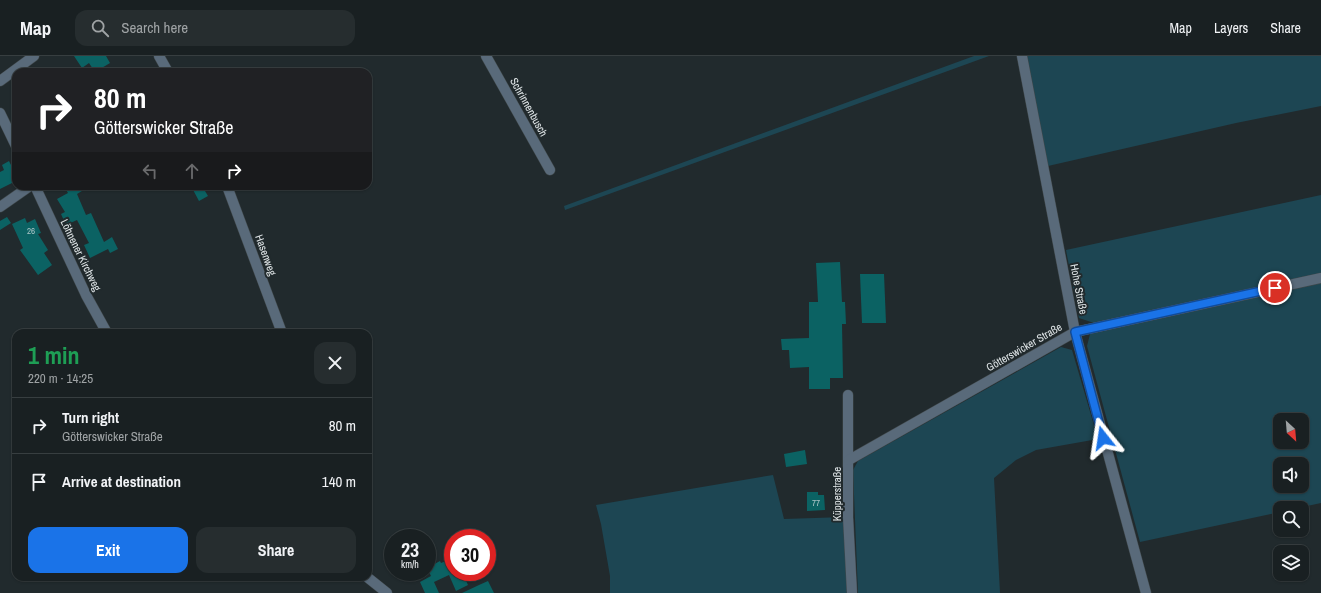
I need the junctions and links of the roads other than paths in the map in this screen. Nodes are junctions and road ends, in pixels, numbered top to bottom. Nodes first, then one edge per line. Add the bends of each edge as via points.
1 (34, 56) edge
2 (159, 56) edge
3 (486, 56) edge
4 (1022, 56) edge
5 (18, 68) edge
6 (166, 68) edge
7 (12, 72) edge
8 (0, 81) edge
9 (0, 113) edge
10 (12, 138) edge
11 (550, 170) dead end
12 (24, 190) edge
13 (37, 190) edge
14 (228, 190) edge
15 (0, 207) edge
16 (1321, 278) edge
17 (105, 329) edge
18 (281, 329) edge
19 (1075, 332) junction
20 (848, 395) dead end
21 (849, 460) junction
22 (372, 581) edge
23 (386, 593) edge
24 (852, 593) edge
25 (1146, 593) edge

1 - 5 street
2 - 6 street
3 - 11 street, Schrinnenbusch
4 - 19 street, Hohe Straße
7 - 8 street
9 - 10 street
12 - 15 street
13 - 17 street, Löhnener Kirchweg
14 - 18 street, Hasenweg
16 - 19 street, Götterswicker Straße
19 - 21 street, Götterswicker Straße
19 - 25 street, Hohe Straße
20 - 21 street, Küpperstraße
21 - 24 street, Küpperstraße via 848,517
22 - 23 street

